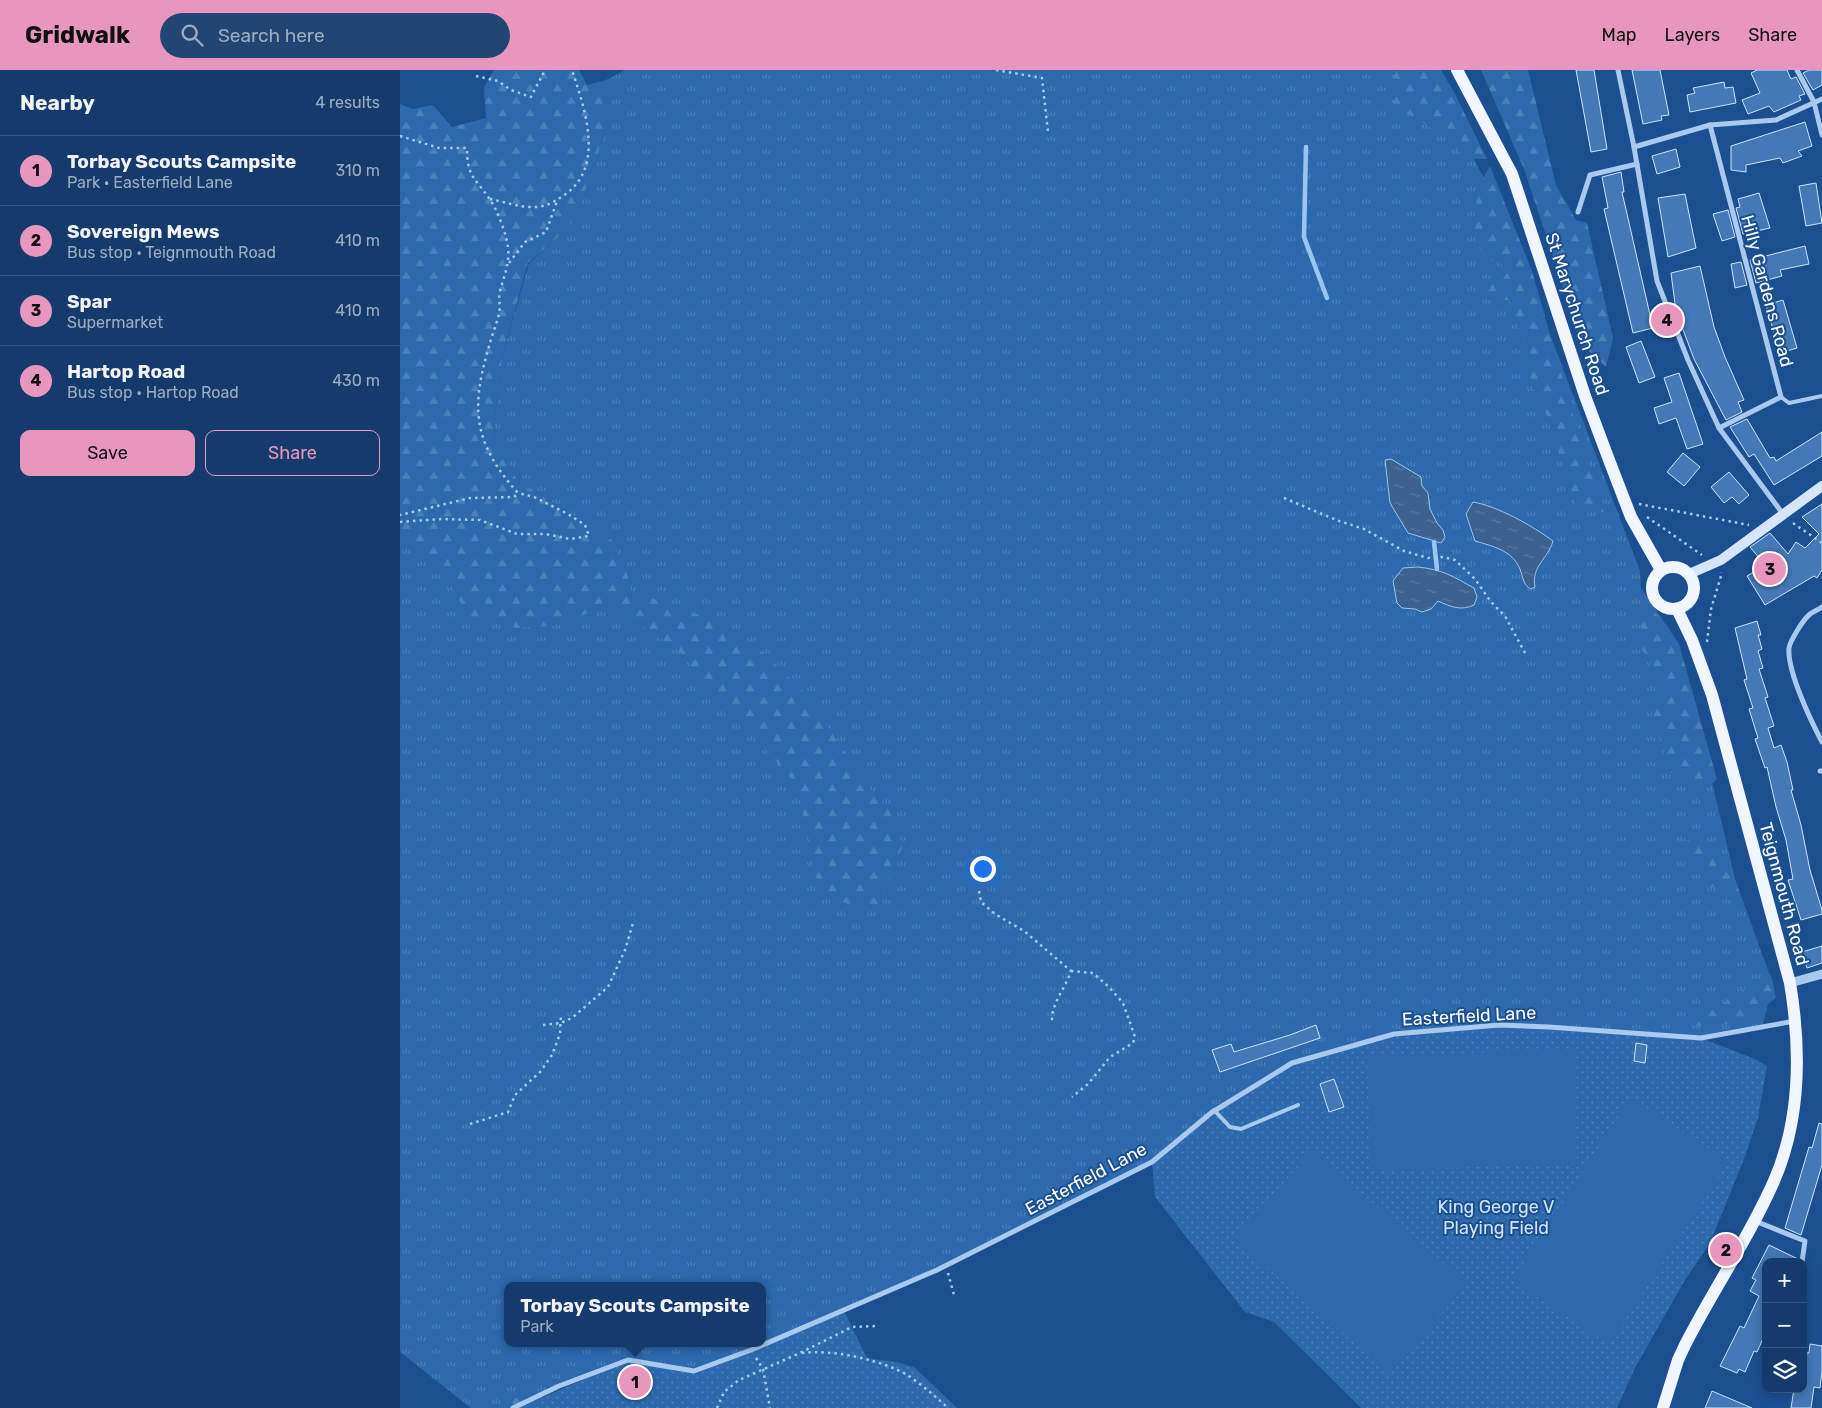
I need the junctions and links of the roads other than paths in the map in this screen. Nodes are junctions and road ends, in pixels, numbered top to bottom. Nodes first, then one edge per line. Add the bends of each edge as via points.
1 (1457, 70) edge
2 (1618, 70) edge
3 (1797, 70) edge
4 (1822, 99) edge
5 (1814, 102) junction
6 (1710, 125) junction
7 (1822, 135) edge
8 (1634, 147) junction
9 (1637, 164) junction
10 (1578, 212) dead end
11 (1822, 396) edge
12 (1781, 397) junction
13 (1718, 428) junction
14 (1822, 486) edge
15 (1783, 514) junction
16 (1661, 570) junction
17 (1689, 574) junction
18 (1822, 607) edge
19 (1677, 609) junction
20 (1822, 742) edge
21 (1822, 974) edge
22 (1790, 983) junction
23 (1796, 1021) junction
24 (1298, 1105) dead end
25 (1214, 1110) junction
26 (1755, 1220) junction
27 (1803, 1258) edge
28 (766, 1344) edge
29 (758, 1347) edge
30 (513, 1408) edge
31 (1663, 1408) edge

1 - 16 main road, St Marychurch Road via 1512,174 1585,396 1631,516
2 - 8 street
3 - 5 street
4 - 5 street
5 - 6 street via 1776,120
5 - 7 street
6 - 8 street
6 - 12 street, Hilly Gardens Road
8 - 9 street
9 - 10 street via 1590,175
9 - 13 street via 1657,281
11 - 12 lane via 1789,403
12 - 13 street
13 - 15 street
14 - 15 main road
15 - 17 main road via 1718,562
16 - 17 main road via 1673,567
16 - 19 main road via 1653,582 1654,596 1663,607
17 - 19 main road via 1694,592 1689,603
18 - 20 street via 1808,615 1789,646 1796,680
19 - 22 main road, Teignmouth Road via 1712,695
21 - 22 street
22 - 23 main road, Teignmouth Road
23 - 25 street, Easterfield Lane via 1701,1038 1499,1025 1394,1034 1292,1063
23 - 26 main road, Teignmouth Road via 1798,1070 1792,1124 1775,1180
24 - 25 lane via 1240,1129 1230,1127
25 - 28 street, Easterfield Lane via 1152,1162 946,1266
26 - 27 street via 1805,1241
26 - 31 main road, Teignmouth Road via 1681,1352
29 - 30 street, Easterfield Lane via 694,1372 628,1360 559,1386

